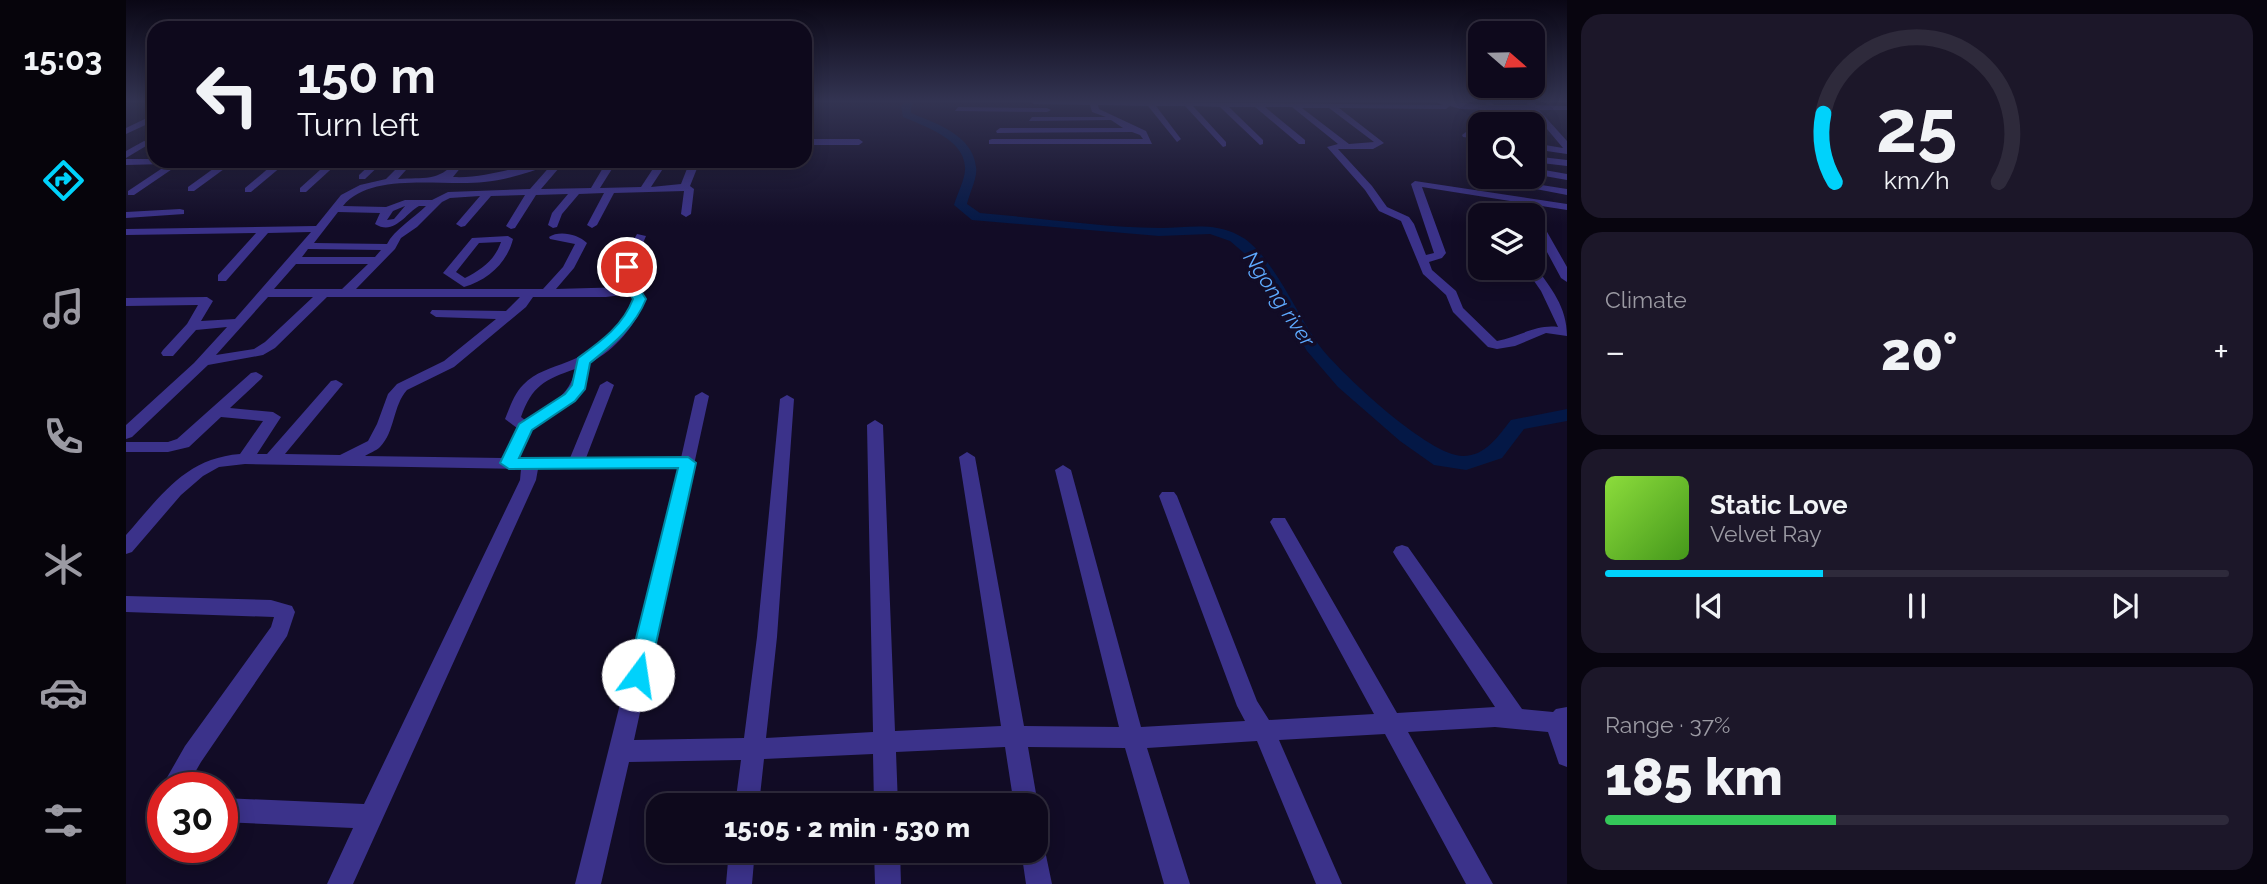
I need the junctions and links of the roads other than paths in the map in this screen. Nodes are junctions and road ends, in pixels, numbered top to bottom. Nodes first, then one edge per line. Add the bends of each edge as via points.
1 (1341, 142) edge
2 (1378, 142) edge
3 (147, 143) dead end
4 (1345, 145) junction
5 (1545, 147) edge
6 (1567, 149) edge
7 (126, 155) edge
8 (147, 160) edge
9 (1545, 160) edge
10 (126, 162) edge
11 (144, 162) junction
12 (147, 162) edge
13 (1567, 163) edge
14 (168, 168) edge
15 (220, 168) edge
16 (275, 168) edge
17 (327, 168) edge
18 (372, 168) edge
19 (402, 168) edge
20 (456, 168) edge
21 (522, 168) edge
22 (533, 168) edge
23 (554, 168) edge
24 (608, 168) edge
25 (658, 168) edge
26 (692, 168) edge
27 (519, 173) junction
28 (1545, 173) edge
29 (362, 177) dead end
30 (1567, 177) edge
31 (442, 179) junction
32 (390, 181) junction
33 (681, 188) junction
34 (1545, 188) edge
35 (191, 189) dead end
36 (248, 190) dead end
37 (303, 190) dead end
38 (594, 190) junction
39 (611, 190) junction
40 (649, 190) junction
41 (576, 191) junction
42 (534, 192) junction
43 (1567, 192) edge
44 (131, 193) dead end
45 (488, 193) junction
46 (433, 204) junction
47 (1567, 207) edge
48 (334, 209) junction
49 (180, 212) dead end
50 (686, 214) dead end
51 (126, 215) edge
52 (461, 224) dead end
53 (592, 225) dead end
54 (511, 226) dead end
55 (316, 229) junction
56 (265, 230) junction
57 (126, 232) edge
58 (641, 236) dead end
59 (1545, 238) edge
60 (304, 246) junction
61 (391, 247) junction
62 (1426, 259) dead end
63 (379, 260) junction
64 (293, 261) junction
65 (222, 278) dead end
66 (1567, 278) edge
67 (1539, 280) edge
68 (464, 283) junction
69 (633, 290) junction
70 (325, 292) junction
71 (346, 292) junction
72 (264, 293) junction
73 (530, 293) junction
74 (546, 293) junction
75 (454, 294) junction
76 (126, 302) edge
77 (142, 302) junction
78 (126, 313) edge
79 (436, 313) dead end
80 (507, 315) junction
81 (239, 322) junction
82 (192, 326) junction
83 (1567, 332) edge
84 (168, 353) dead end
85 (204, 361) junction
86 (583, 361) junction
87 (256, 376) dead end
88 (336, 384) dead end
89 (607, 385) dead end
90 (702, 396) dead end
91 (787, 399) dead end
92 (220, 412) junction
93 (874, 425) dead end
94 (525, 427) junction
95 (126, 434) edge
96 (126, 447) edge
97 (967, 457) dead end
98 (244, 458) junction
99 (271, 460) junction
100 (341, 461) junction
101 (509, 463) junction
102 (688, 463) junction
103 (530, 464) junction
104 (576, 464) junction
105 (1063, 470) dead end
106 (1168, 496) dead end
107 (1279, 522) dead end
108 (126, 547) edge
109 (1402, 552) dead end
110 (126, 604) edge
111 (1515, 718) junction
112 (1564, 720) edge
113 (1388, 722) junction
114 (1264, 732) junction
115 (1015, 736) junction
116 (1133, 738) junction
117 (885, 743) junction
118 (752, 749) junction
119 (620, 751) junction
120 (1567, 756) edge
121 (182, 772) edge
122 (748, 793) edge
123 (886, 793) edge
124 (1024, 793) edge
125 (238, 811) edge
126 (371, 817) junction
127 (741, 863) edge
128 (887, 863) edge
129 (1036, 863) edge
130 (340, 884) edge
131 (588, 884) edge
132 (739, 884) edge
133 (888, 884) edge
134 (1039, 884) edge
135 (1177, 884) edge
136 (1329, 884) edge
137 (1480, 884) edge

1 - 4 street
2 - 4 street
3 - 7 street
4 - 83 street via 1331,147 1383,209 1405,219 1427,272 1446,287 1457,309 1493,344 1515,342 1544,329
5 - 6 street
8 - 11 street
9 - 13 street
10 - 11 street
11 - 12 street
14 - 44 street
15 - 35 street
16 - 36 street
17 - 37 street
18 - 29 street
19 - 32 street
20 - 31 street
21 - 27 street
22 - 27 street
23 - 42 street
24 - 38 street
25 - 40 street via 645,188
26 - 33 street
27 - 31 street via 471,181
28 - 30 street
31 - 32 street
32 - 48 street via 351,193
33 - 40 street
33 - 50 street via 689,189
34 - 43 street
38 - 39 street
38 - 41 street
39 - 40 street
39 - 53 street
41 - 42 street
41 - 74 street via 557,213 554,231 581,243 568,268
42 - 45 street
42 - 54 street
45 - 46 street via 447,195
45 - 52 street
46 - 48 street via 400,203 387,210
46 - 61 street via 396,236
47 - 62 street via 1418,183 1440,253
48 - 55 street
49 - 51 street
55 - 56 street
55 - 60 street
56 - 57 street
56 - 65 street
58 - 69 street via 627,267
59 - 66 street
60 - 61 street
60 - 64 street
61 - 63 street
63 - 64 street
63 - 71 street
64 - 72 street
67 - 83 street
68 - 68 street via 490,270 509,240 474,241 449,273
68 - 75 street
69 - 74 street
69 - 86 street via 640,299 618,334
70 - 71 street
70 - 72 street
70 - 85 street via 258,352
71 - 75 street
72 - 81 street
73 - 74 street
73 - 75 street
73 - 80 street
76 - 77 street
77 - 78 street
77 - 82 street via 207,301
79 - 80 street
80 - 100 street via 449,365 402,387 374,444
81 - 82 street
81 - 85 street
82 - 84 street
85 - 95 street
86 - 94 street via 579,386 570,397
86 - 94 street via 529,386 513,419
87 - 92 street
88 - 99 street
89 - 104 street
90 - 102 street
91 - 118 street via 767,638
92 - 96 street via 183,443
92 - 98 street via 273,417
93 - 117 street
94 - 101 street
97 - 115 street
98 - 99 street
98 - 108 street via 206,466
99 - 100 street
100 - 101 street
101 - 103 street
102 - 104 street
102 - 119 street
103 - 104 street
103 - 126 street via 528,480
105 - 116 street
106 - 114 street via 1248,706
107 - 113 street
109 - 111 street
110 - 121 street via 285,612 280,630
111 - 112 street
111 - 113 street
112 - 120 street via 1559,732
113 - 114 street
113 - 137 street
114 - 116 street
114 - 136 street
115 - 116 street
115 - 117 street
115 - 124 street
116 - 135 street
117 - 118 street
117 - 123 street
118 - 119 street
118 - 122 street
119 - 131 street
125 - 126 street
126 - 130 street
127 - 132 street
128 - 133 street
129 - 134 street

